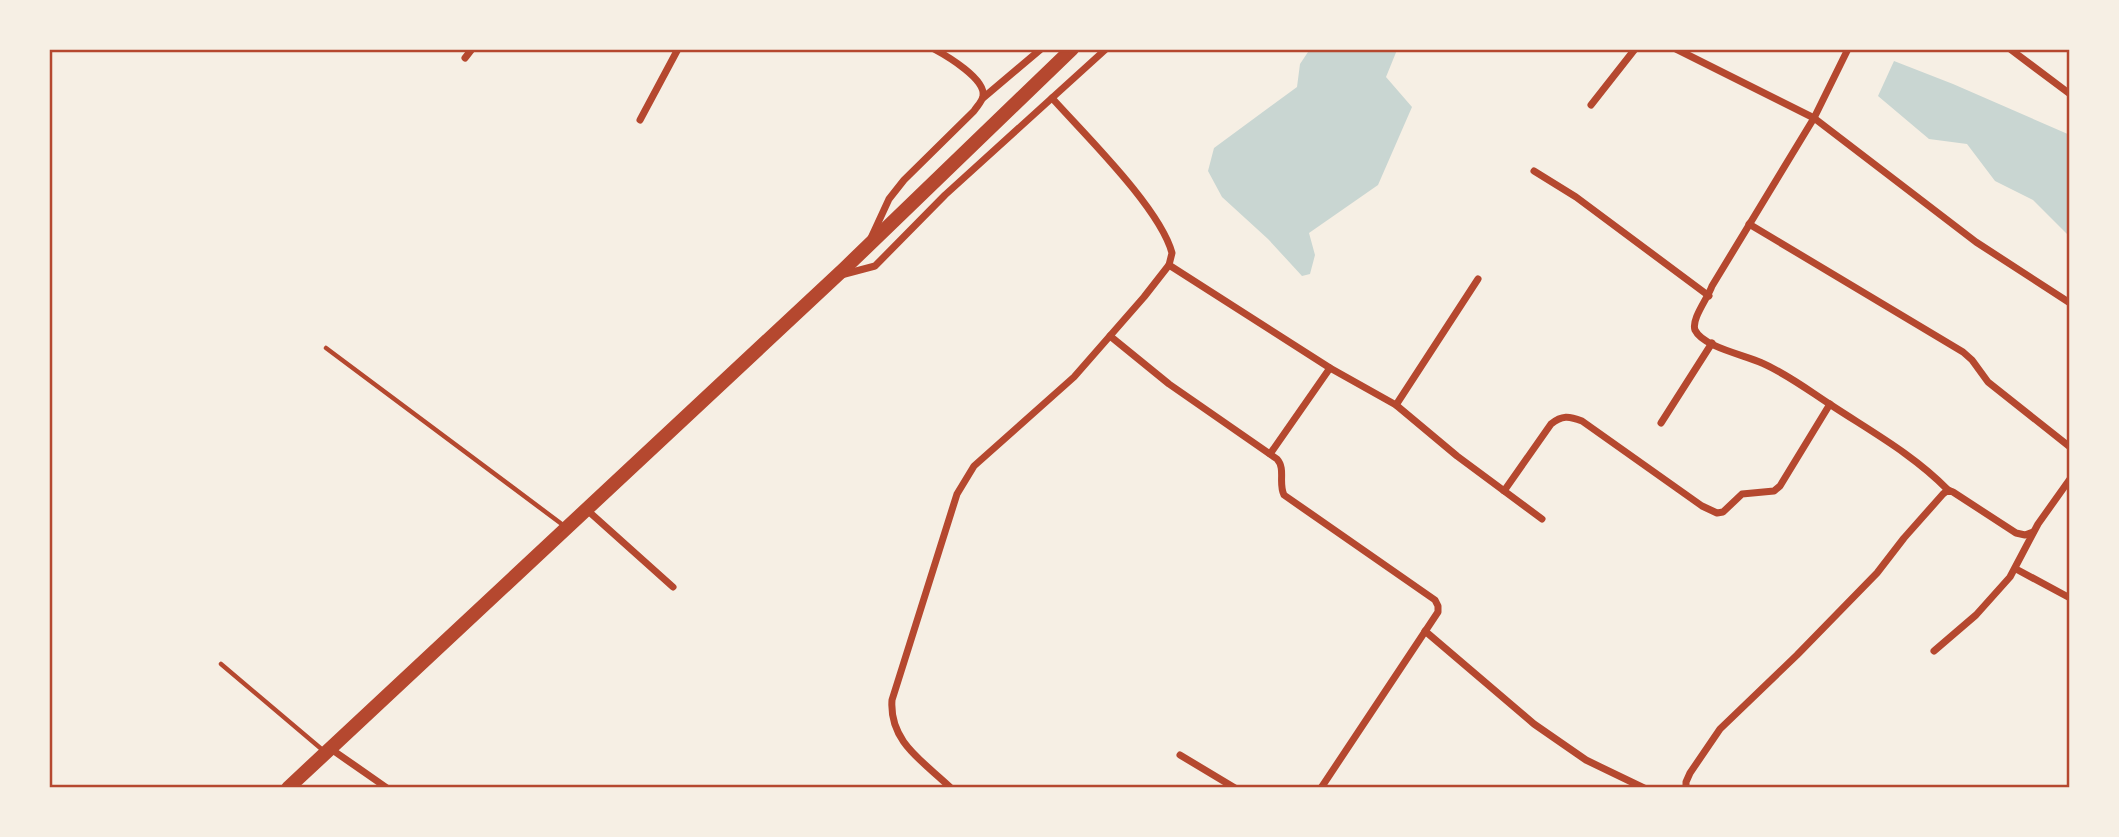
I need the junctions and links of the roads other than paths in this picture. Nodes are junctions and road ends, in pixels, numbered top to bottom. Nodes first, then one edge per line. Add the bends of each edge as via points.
1 (472, 49) edge
2 (678, 49) edge
3 (934, 49) edge
4 (1041, 49) edge
5 (1072, 49) edge
6 (1106, 49) edge
7 (1635, 49) edge
8 (1676, 49) edge
9 (1848, 49) edge
10 (2010, 49) edge
11 (465, 58) dead end
12 (2070, 94) edge
13 (983, 98) junction
14 (1052, 98) junction
15 (1591, 105) dead end
16 (1814, 118) junction
17 (640, 120) dead end
18 (1534, 171) dead end
19 (1749, 224) junction
20 (868, 245) junction
21 (1169, 265) junction
22 (836, 276) junction
23 (1478, 279) dead end
24 (1709, 296) junction
25 (2070, 303) edge
26 (1110, 336) junction
27 (1712, 343) junction
28 (326, 348) dead end
29 (1331, 368) junction
30 (1830, 404) junction
31 (1396, 405) junction
32 (1661, 423) dead end
33 (2070, 447) edge
34 (1270, 454) junction
35 (2070, 479) edge
36 (1504, 491) junction
37 (1948, 491) junction
38 (587, 510) junction
39 (1542, 519) dead end
40 (567, 528) junction
41 (2033, 533) junction
42 (2016, 569) junction
43 (673, 587) dead end
44 (2070, 598) edge
45 (1424, 631) junction
46 (1934, 651) dead end
47 (221, 664) dead end
48 (328, 751) junction
49 (1180, 755) dead end
50 (288, 788) edge
51 (387, 788) edge
52 (951, 788) edge
53 (1235, 788) edge
54 (1321, 788) edge
55 (1644, 788) edge
56 (1686, 788) edge

1 - 11 street
2 - 17 street
3 - 13 street via 978,81
4 - 13 street
5 - 20 main road
6 - 14 street
7 - 15 street
8 - 16 street
9 - 16 street
10 - 12 street
13 - 20 street via 889,198
14 - 21 street via 1138,195 1170,246
14 - 22 street via 875,266
16 - 19 street
16 - 25 street via 1976,242
18 - 24 street
19 - 24 street
19 - 33 street via 1963,352 1988,382
20 - 22 main road
21 - 26 street
21 - 29 street
22 - 38 main road
23 - 31 street
24 - 27 street via 1694,323 1700,337
26 - 34 street via 1169,384
26 - 52 street via 1074,377 974,466 957,494 891,714 897,734
27 - 30 street via 1762,363
27 - 32 street
28 - 40 lane
29 - 31 street
29 - 34 street
30 - 36 street via 1780,486 1774,491 1742,494 1723,512 1702,506 1582,421 1567,416 1551,424
30 - 37 street via 1926,468
31 - 36 street
34 - 45 street via 1280,463 1284,495 1435,600 1438,612
35 - 41 street
36 - 39 street
37 - 41 street via 2016,533
37 - 56 street via 1877,573 1730,717 1689,773
38 - 40 main road
38 - 43 street
40 - 48 main road
41 - 42 street
42 - 44 street
42 - 46 street via 1976,615
45 - 54 street
45 - 55 street via 1534,724 1586,760
47 - 48 lane
48 - 50 main road
48 - 51 street
49 - 53 street

